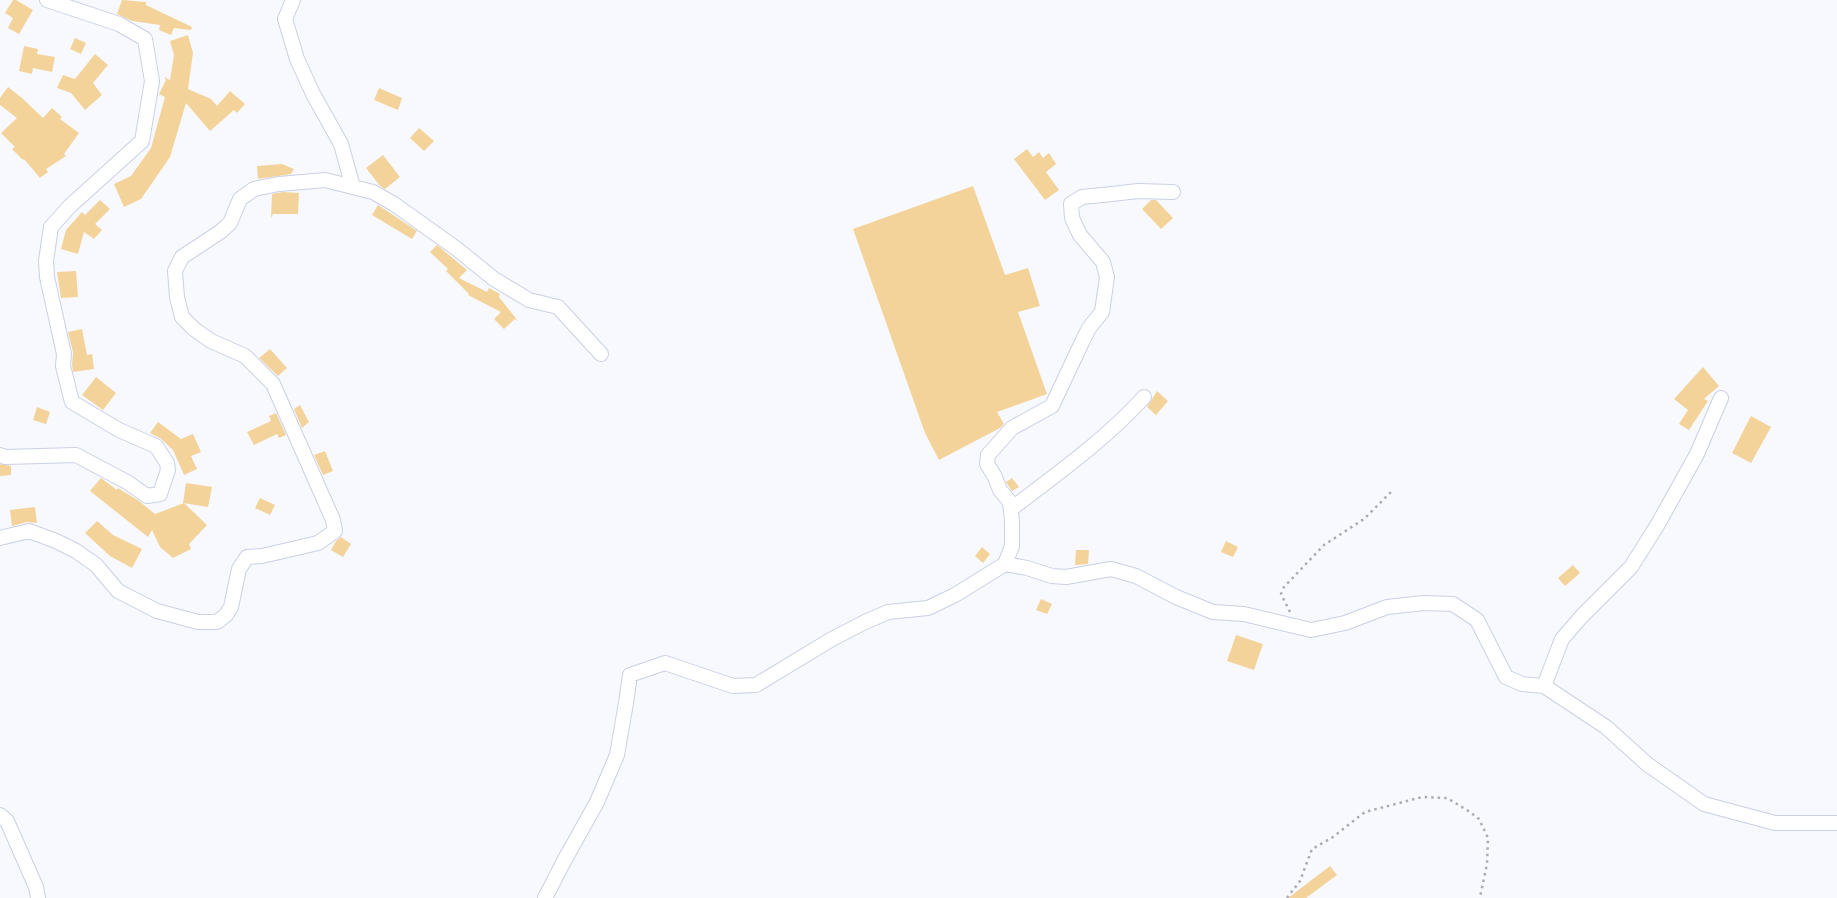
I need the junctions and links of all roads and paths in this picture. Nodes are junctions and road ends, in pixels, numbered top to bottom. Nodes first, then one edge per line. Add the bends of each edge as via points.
1 (47, 0) edge
2 (293, 0) edge
3 (353, 187) junction
4 (1172, 192) dead end
5 (601, 354) dead end
6 (1144, 397) dead end
7 (1721, 398) dead end
8 (0, 455) edge
9 (1393, 490) dead end
10 (1011, 509) junction
11 (0, 538) edge
12 (1005, 564) junction
13 (1295, 627) junction
14 (1544, 686) junction
15 (0, 815) edge
16 (1837, 823) edge
17 (1480, 897) edge
18 (38, 898) edge
19 (545, 898) edge
20 (1287, 898) edge

1 - 8 street via 120,24 146,39 152,81 142,141 70,206 52,227 46,261 72,402 119,430 156,446 168,470 160,494 146,496 128,482 76,455
2 - 3 street via 285,19 297,59 341,144
3 - 5 street via 373,192 394,204 494,279 529,300 558,307
3 - 11 street via 326,180 254,188 240,199 230,223 182,256 175,271 182,317 211,341 245,356 273,384 335,531 318,543 247,557 239,569 231,607 217,622 198,622 149,607 118,591 96,565 56,541 29,531
4 - 10 street via 1138,191 1082,197 1071,204 1072,218 1080,236 1103,262 1107,277 1102,312 1089,328 1052,406 1012,428 988,455 987,464
6 - 10 street via 1097,444
7 - 14 street via 1697,454 1658,524 1631,567 1562,639
9 - 13 path via 1364,518 1324,545 1284,587 1282,594
10 - 12 street via 1012,546
12 - 13 street via 1066,577 1111,569 1136,576 1213,612 1244,614
12 - 19 street via 928,608 888,612 864,622 756,685 733,686 665,663 630,675 617,755 597,802
13 - 14 street via 1311,630 1345,623 1387,607 1453,604 1477,620 1506,677 1522,684
14 - 16 street via 1606,726 1647,764 1704,804 1775,823
15 - 18 street via 8,821
17 - 20 path via 1487,864 1488,838 1479,819 1447,798 1422,797 1365,812 1312,850 1300,881

